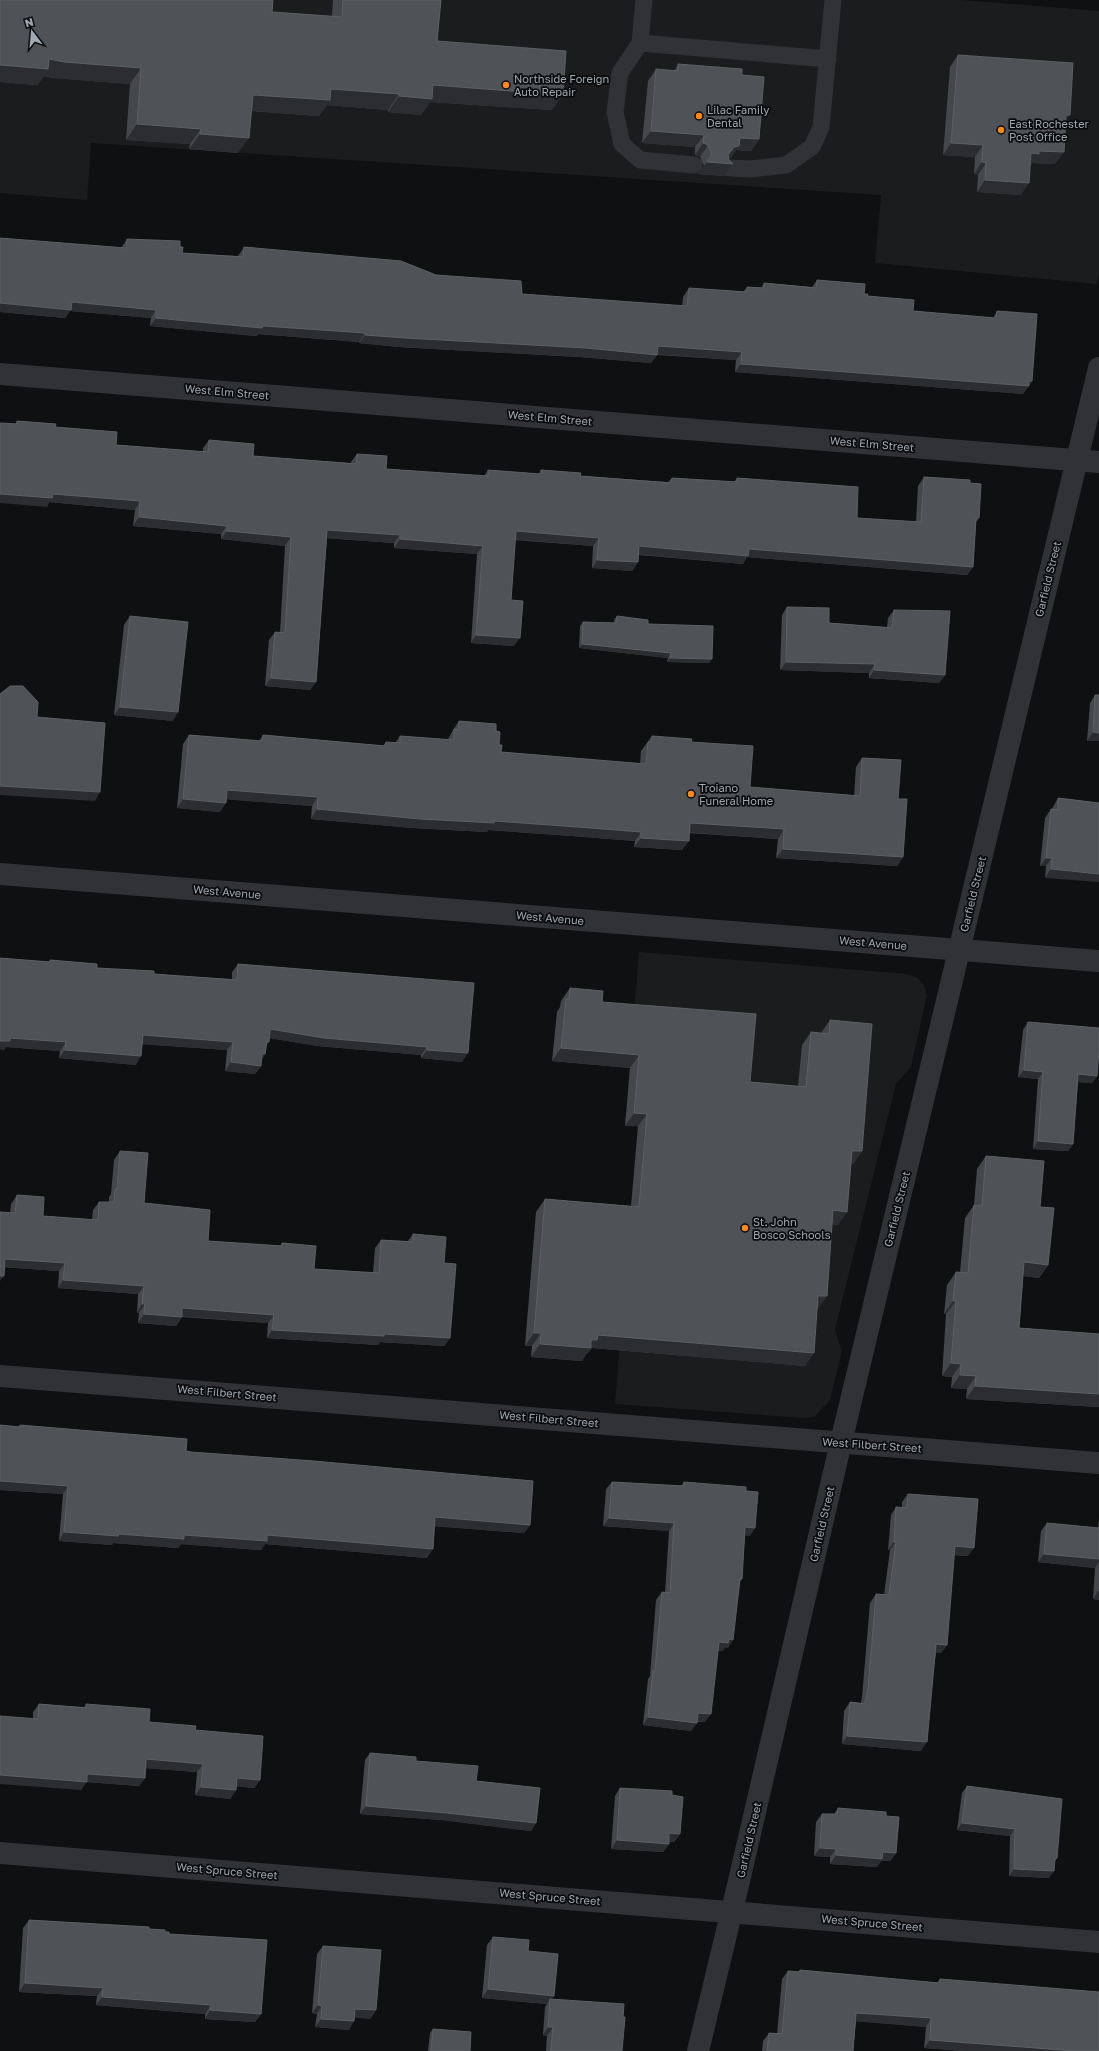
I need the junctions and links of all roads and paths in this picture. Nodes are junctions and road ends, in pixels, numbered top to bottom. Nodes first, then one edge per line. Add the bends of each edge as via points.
1 (644, 0) edge
2 (833, 0) edge
3 (640, 43) junction
4 (828, 59) junction
5 (694, 165) dead end
6 (730, 168) edge
7 (1099, 368) edge
8 (0, 374) edge
9 (1077, 460) junction
10 (1099, 462) edge
11 (0, 874) edge
12 (959, 950) junction
13 (1099, 962) edge
14 (0, 1376) edge
15 (841, 1442) junction
16 (1099, 1463) edge
17 (0, 1853) edge
18 (732, 1912) junction
19 (1099, 1942) edge
20 (698, 2051) edge

1 - 3 lane
2 - 4 lane
3 - 4 lane
3 - 5 lane via 620,73 615,112 622,144 640,160
4 - 6 lane via 821,127 812,146 786,165 752,169
7 - 9 street, Garfield Street
8 - 9 street, West Elm Street
9 - 10 street, West Elm Street
9 - 12 street, Garfield Street
11 - 12 street, West Avenue
12 - 13 street, West Avenue
12 - 15 street, Garfield Street
14 - 15 street, West Filbert Street
15 - 16 street, West Filbert Street
15 - 18 street, Garfield Street
17 - 18 street, West Spruce Street
18 - 19 street, West Spruce Street
18 - 20 street, Garfield Street

